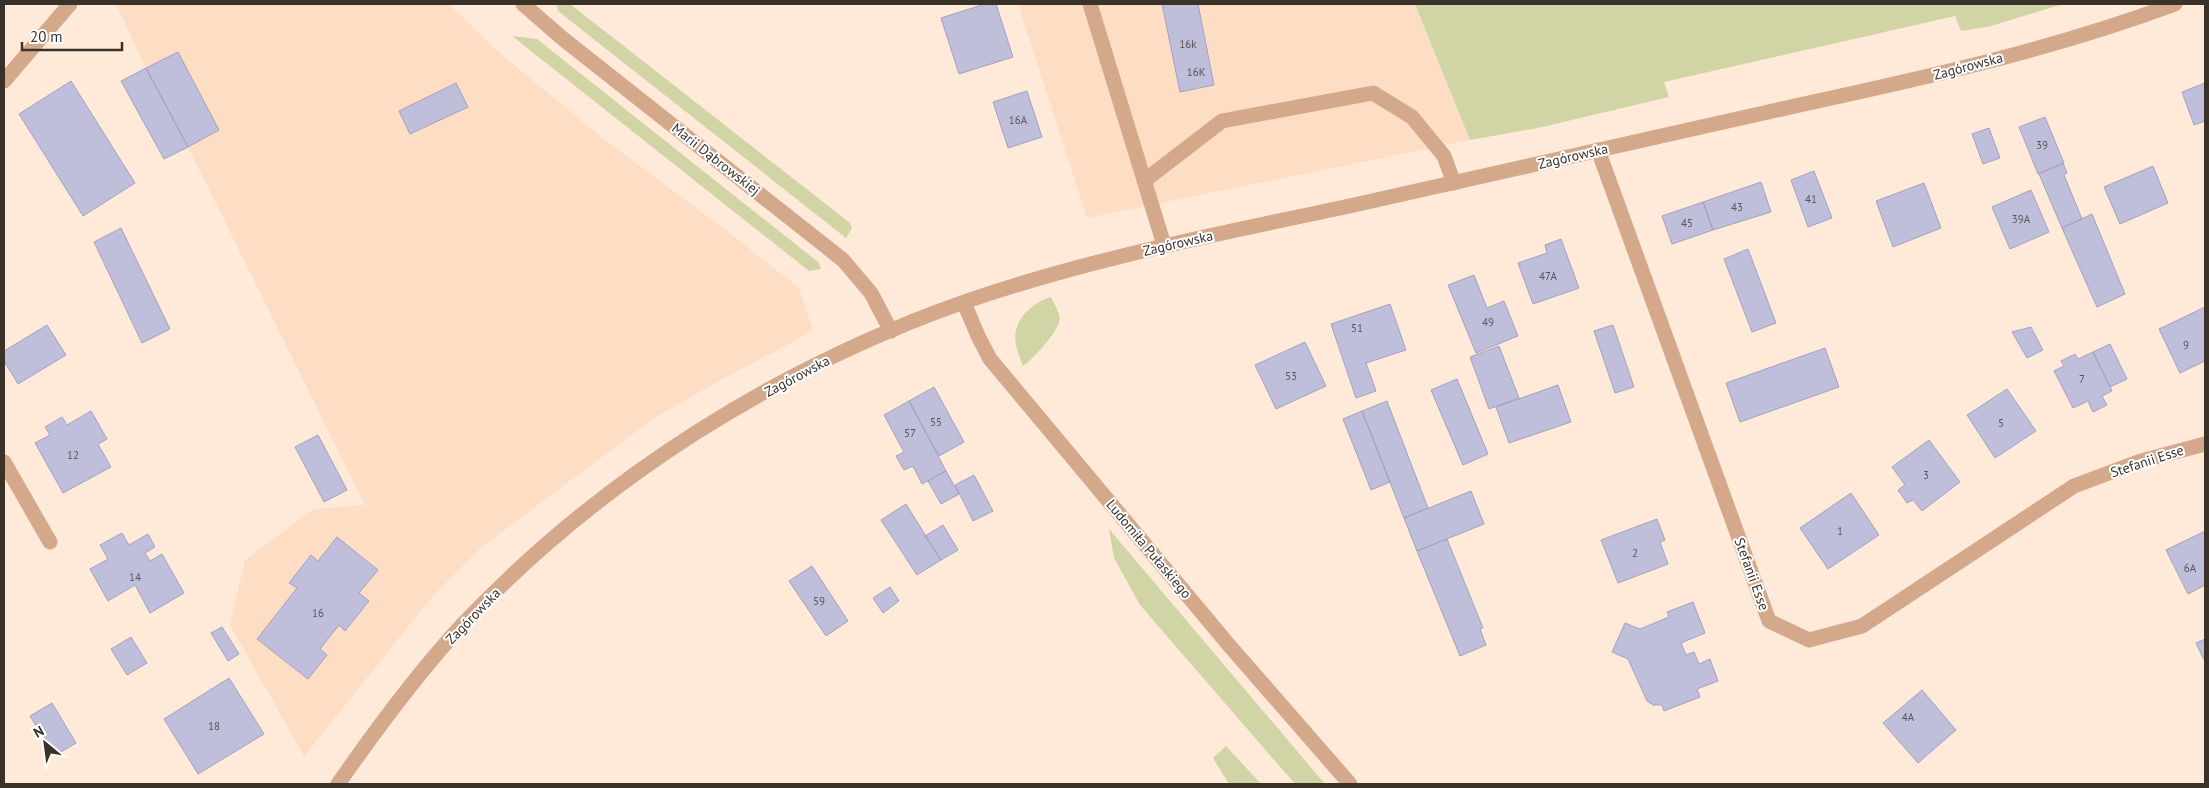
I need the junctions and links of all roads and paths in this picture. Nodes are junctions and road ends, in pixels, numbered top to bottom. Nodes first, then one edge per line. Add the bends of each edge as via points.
1 (70, 4) edge
2 (523, 4) edge
3 (1090, 4) edge
4 (2175, 4) edge
5 (4, 81) edge
6 (1598, 150) junction
7 (1144, 181) junction
8 (1454, 183) junction
9 (1164, 245) junction
10 (964, 303) junction
11 (891, 331) junction
12 (2205, 444) edge
13 (4, 462) edge
14 (50, 542) dead end
15 (338, 784) edge
16 (1350, 784) edge

1 - 5 street
2 - 11 street, Marii Dąbrowskiej via 843,260 871,292
3 - 7 street
4 - 6 street, Zagórowska via 2074,38 1909,82
6 - 8 street, Zagórowska
6 - 12 street, Stefanii Esse via 1769,621 1809,640 1862,626 2074,486 2141,461
7 - 8 street via 1222,121 1373,93 1412,117 1444,156
7 - 9 street
8 - 9 street, Zagórowska
9 - 10 street, Zagórowska
10 - 11 street, Zagórowska
10 - 16 street, Ludomiła Pułaskiego via 990,359 1228,644
11 - 15 street, Zagórowska via 819,363 704,427 586,512 519,569 462,625 395,705
13 - 14 street

